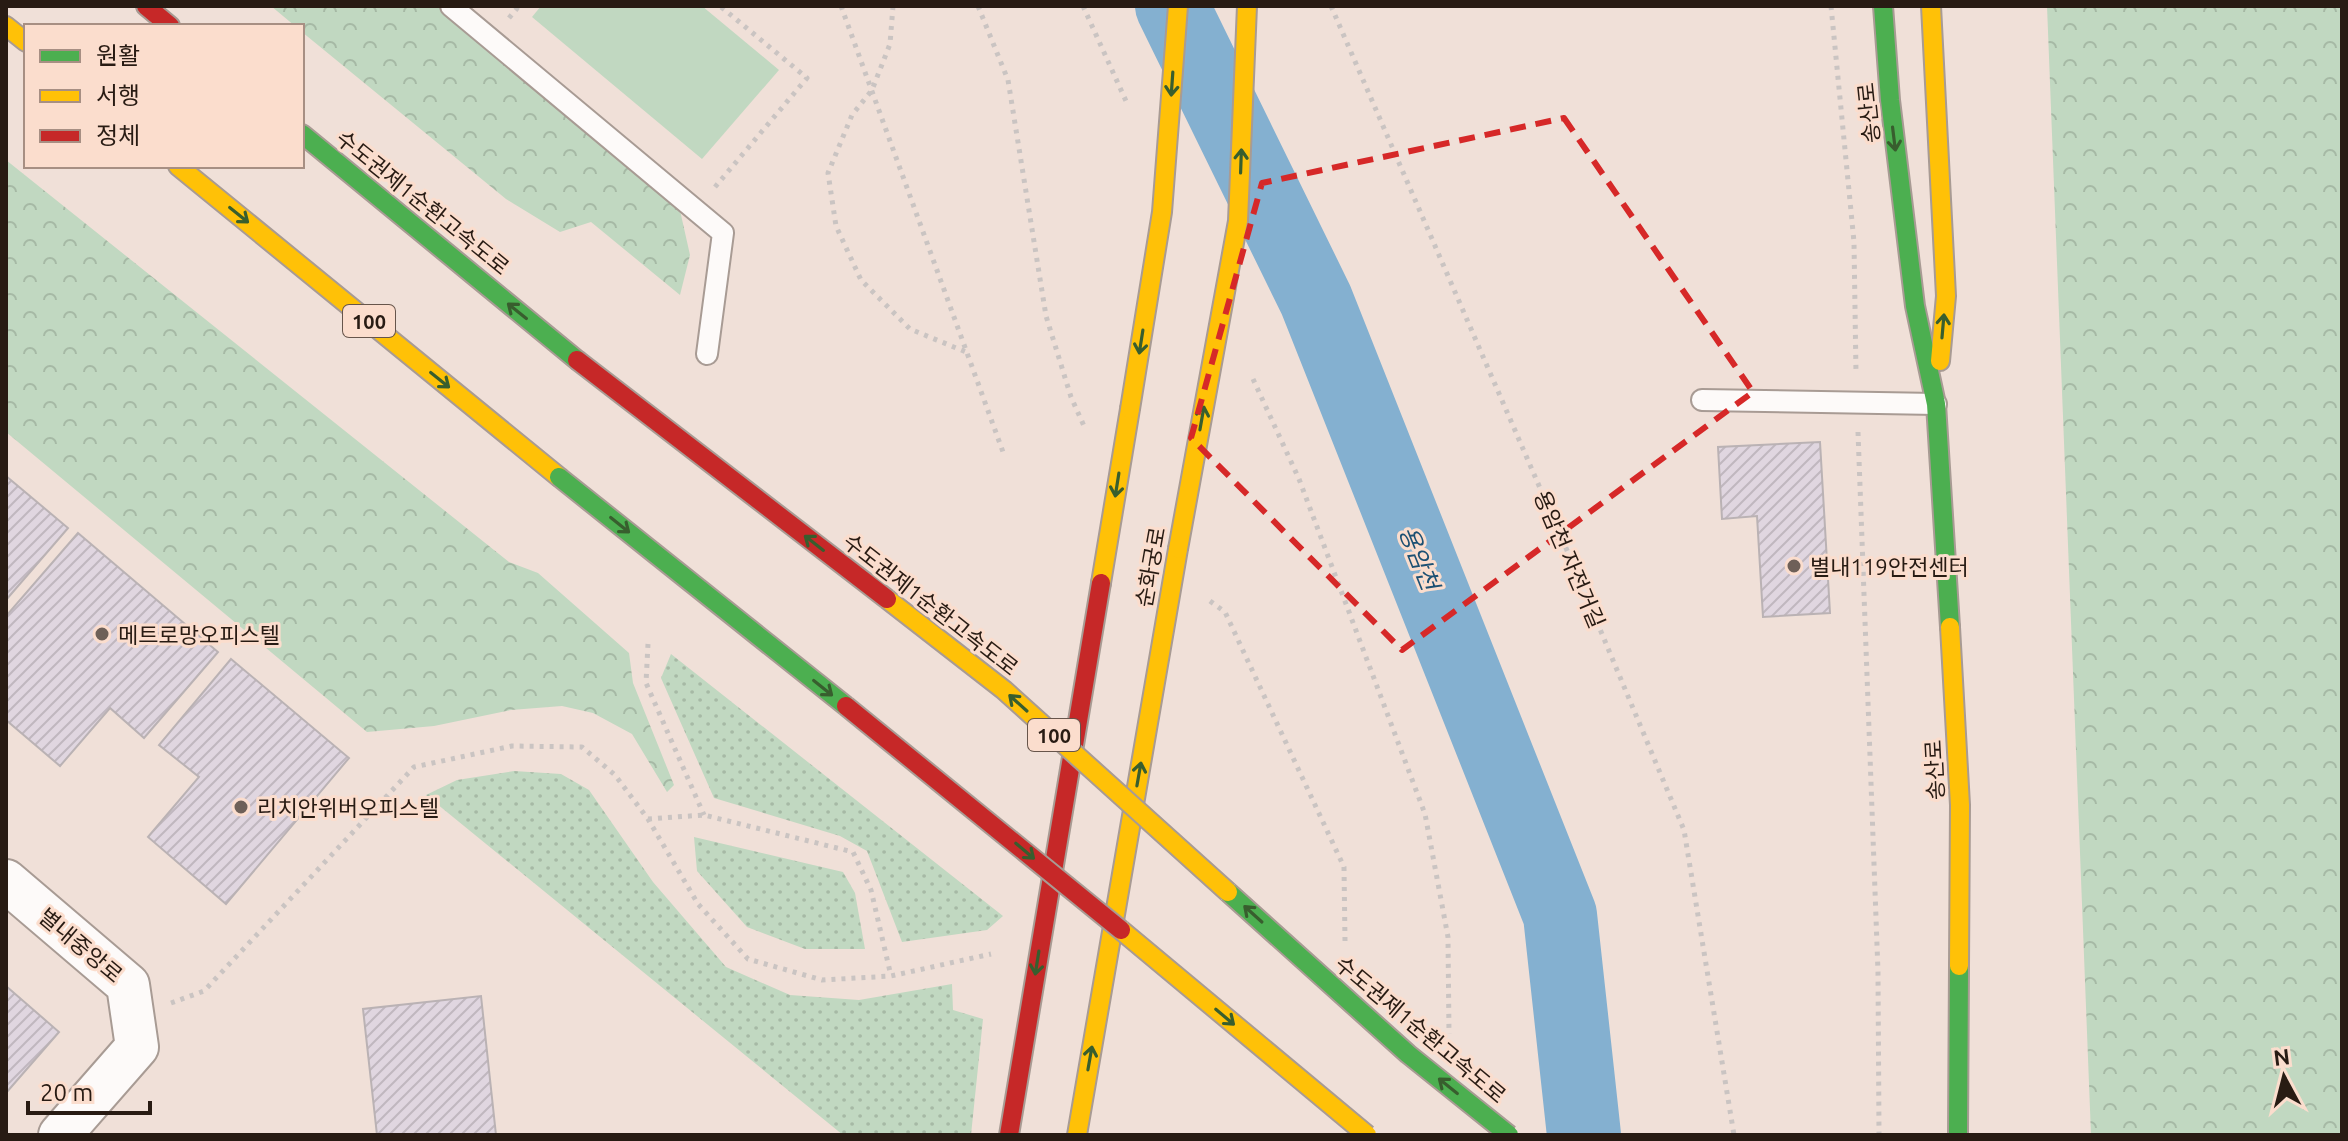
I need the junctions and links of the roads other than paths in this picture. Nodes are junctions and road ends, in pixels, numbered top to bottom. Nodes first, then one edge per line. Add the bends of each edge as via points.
1 (146, 6) edge
2 (451, 6) edge
3 (1178, 6) edge
4 (1247, 6) edge
5 (1876, 6) edge
6 (1883, 6) edge
7 (1931, 6) edge
8 (1943, 6) edge
9 (168, 24) edge
10 (6, 26) edge
11 (24, 40) edge
12 (1890, 100) junction
13 (1935, 103) junction
14 (304, 136) edge
15 (180, 168) edge
16 (707, 354) dead end
17 (1702, 400) dead end
18 (1936, 404) junction
19 (6, 881) edge
20 (60, 1135) edge
21 (1009, 1135) edge
22 (1077, 1135) edge
23 (1367, 1135) edge
24 (1509, 1135) edge
25 (1958, 1135) edge

1 - 9 main road
2 - 16 lane via 723,233
3 -> 21 main road, 순화궁로, bridge via 1162,212
22 -> 4 main road, 순화궁로, bridge via 1238,221
5 - 12 main road
6 - 12 main road, 송산로
7 - 13 main road, 송산로
8 - 13 main road
10 - 11 main road
12 -> 18 main road, 송산로 via 1915,306
18 -> 13 main road, 송산로 via 1946,296
24 -> 14 main road, 수도권제1순환고속도로 / 100, bridge via 1408,1054 1004,690 577,360
15 -> 23 main road, 100, bridge via 958,795
17 - 18 lane
18 - 25 main road, 송산로 via 1960,805
19 - 20 street, 별내중앙로 via 128,985 137,1047

